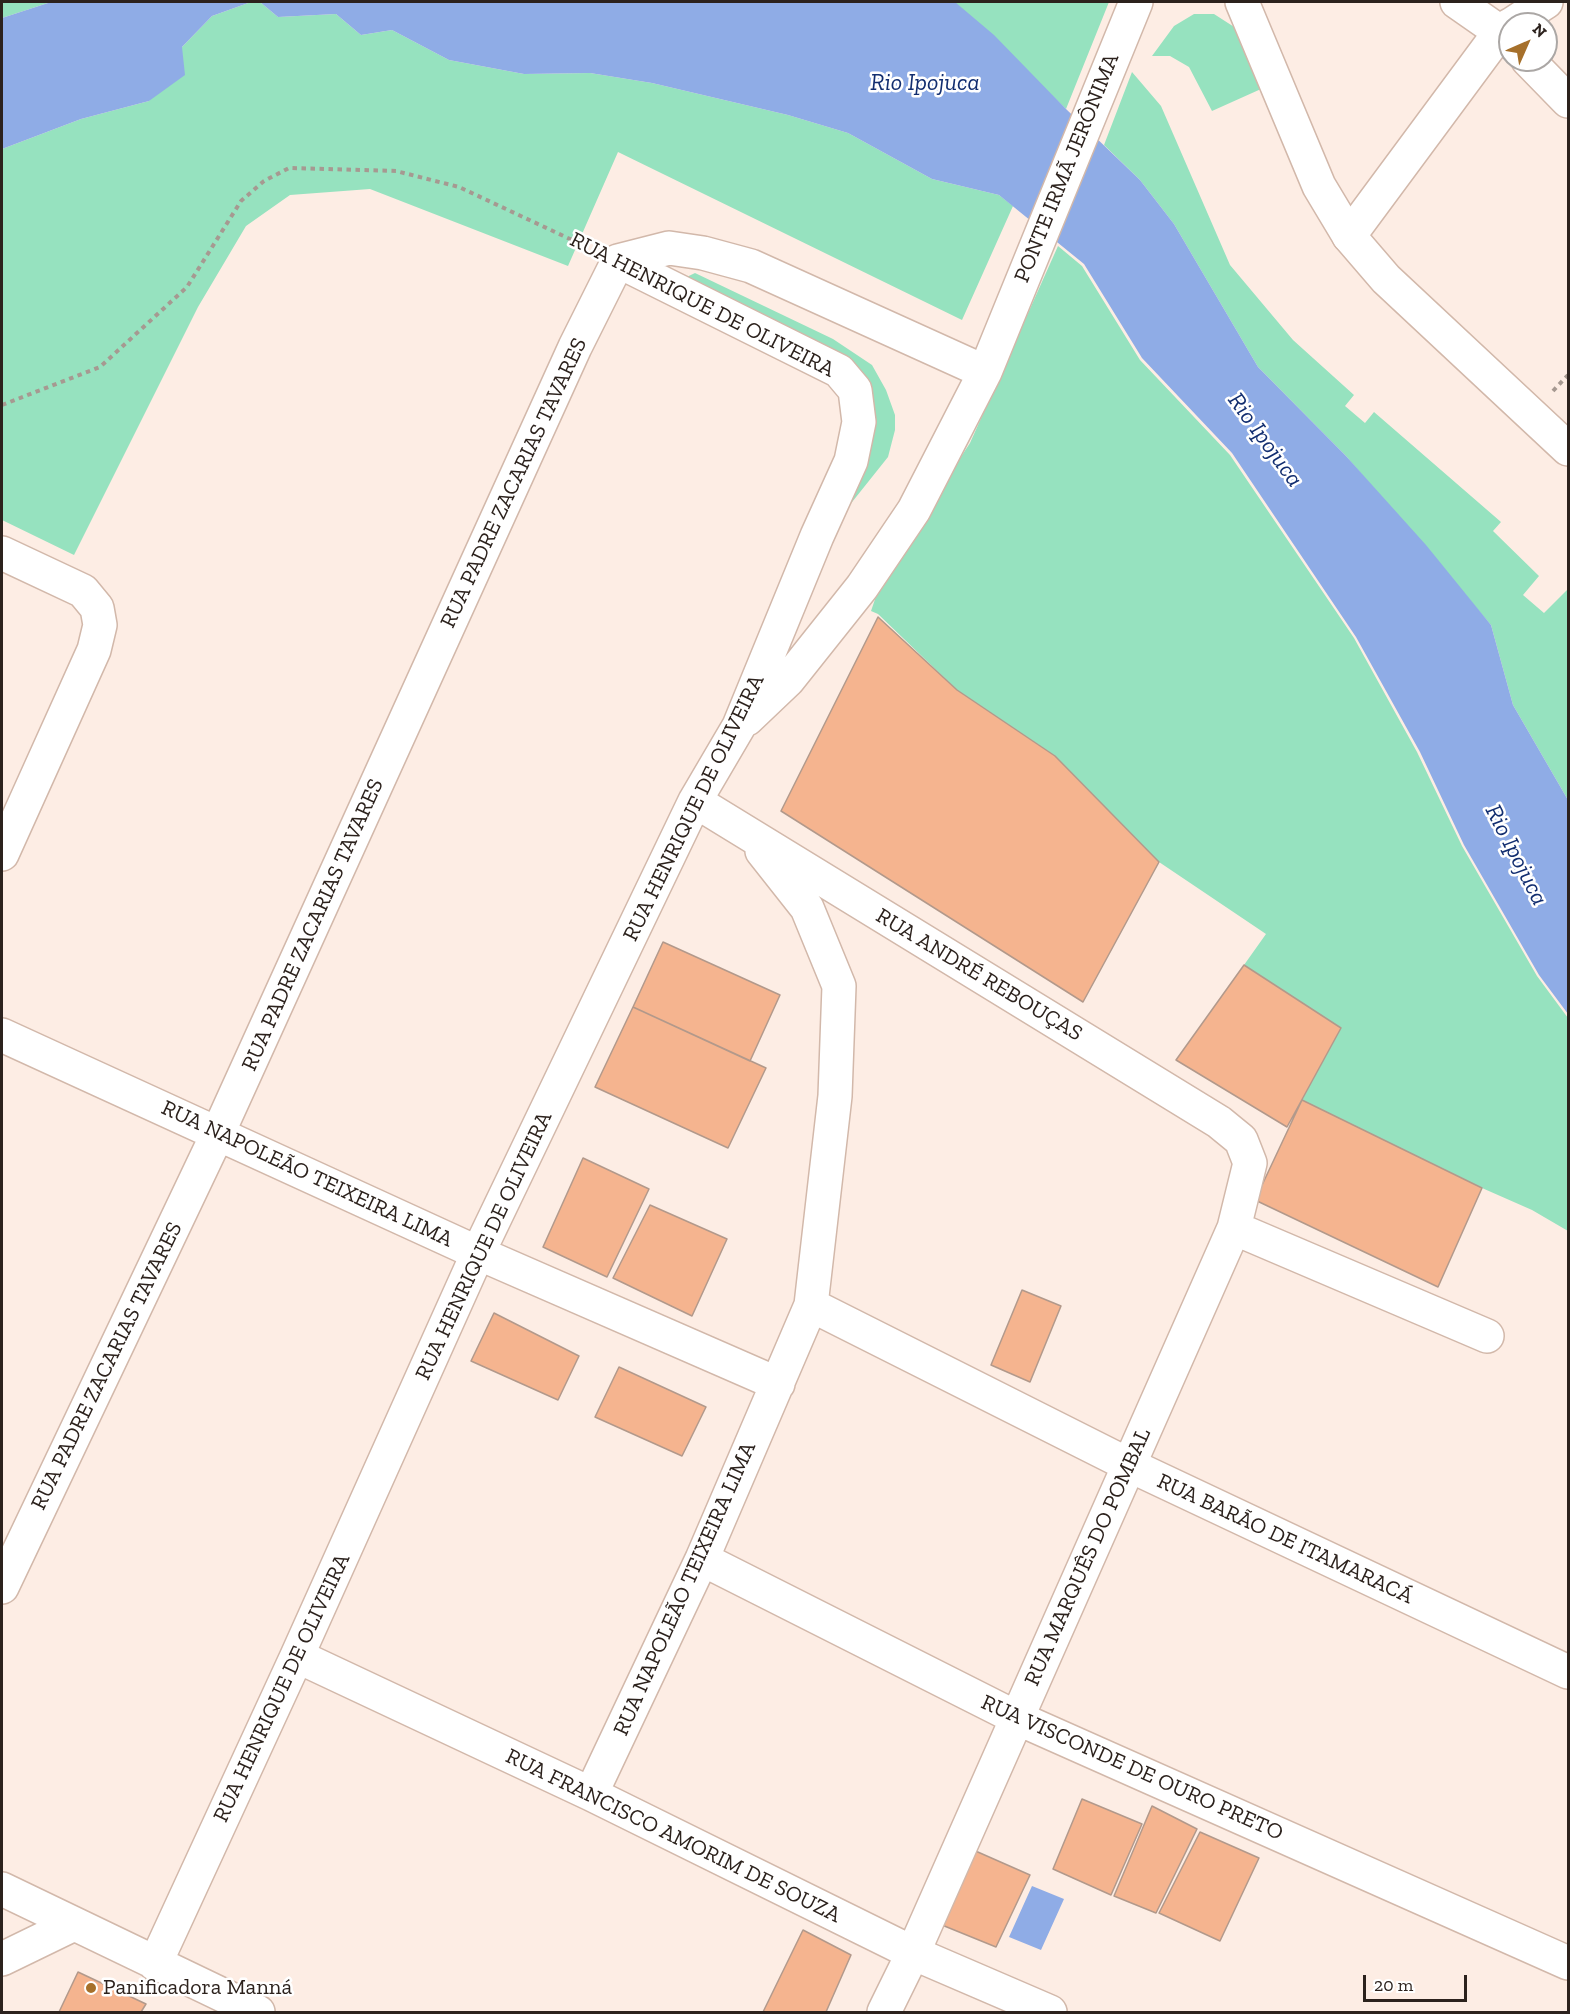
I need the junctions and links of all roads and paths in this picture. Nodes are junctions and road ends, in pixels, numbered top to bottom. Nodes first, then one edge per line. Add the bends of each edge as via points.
1 (1136, 2) edge
2 (1457, 2) edge
3 (1546, 2) edge
4 (1238, 6) edge
5 (1533, 12) edge
6 (1498, 25) edge
7 (1498, 44) edge
8 (1540, 72) edge
9 (1569, 101) edge
10 (1348, 236) junction
11 (618, 261) junction
12 (985, 372) junction
13 (2, 405) edge
14 (1569, 449) edge
15 (2, 553) edge
16 (739, 726) junction
17 (694, 801) junction
18 (747, 833) junction
19 (2, 854) edge
20 (2, 1035) edge
21 (218, 1133) junction
22 (1250, 1163) joint
23 (1234, 1228) junction
24 (478, 1253) junction
25 (811, 1305) junction
26 (1487, 1336) dead end
27 (778, 1384) junction
28 (1128, 1465) junction
29 (702, 1559) junction
30 (2, 1587) edge
31 (297, 1656) junction
32 (1569, 1672) edge
33 (1017, 1718) junction
34 (591, 1794) junction
35 (2, 1889) edge
36 (72, 1925) junction
37 (913, 1953) junction
38 (2, 1959) edge
39 (155, 1964) junction
40 (1569, 1964) edge
41 (258, 2013) edge
42 (884, 2013) edge
43 (1050, 2013) edge

1 - 12 street, PONTE IRMÃ JERÔNIMA
2 - 6 street
3 - 5 street
4 - 10 street via 1318,186
7 - 10 street
8 - 9 street
10 - 14 street via 1386,279
11 - 12 street via 669,248 750,266
11 - 13 path, RUA HENRIQUE DE OLIVEIRA via 459,187 396,171 290,168 264,181 241,201 187,287 99,367
11 - 16 street, RUA HENRIQUE DE OLIVEIRA via 839,371 855,390 859,422 851,461
11 - 21 street, RUA PADRE ZACARIAS TAVARES via 575,347
12 - 16 street, PONTE IRMÃ JERÔNIMA via 914,510 862,588 788,680
15 - 19 street via 83,591 97,608 100,625 94,650
16 - 17 street, RUA HENRIQUE DE OLIVEIRA
17 - 18 street, RUA ANDRÉ REBOUÇAS
17 - 24 street, RUA HENRIQUE DE OLIVEIRA
18 - 22 street, RUA ANDRÉ REBOUÇAS via 1220,1122 1241,1140
18 - 25 street, RUA NAPOLEÃO TEIXEIRA LIMA via 807,908 839,986 835,1096
20 - 21 street, RUA NAPOLEÃO TEIXEIRA LIMA
21 - 24 street, RUA NAPOLEÃO TEIXEIRA LIMA
21 - 30 street, RUA PADRE ZACARIAS TAVARES
22 - 23 street, RUA MARQUÊS DO POMBAL
23 - 26 street
23 - 28 street, RUA MARQUÊS DO POMBAL
24 - 27 street, RUA NAPOLEÃO TEIXEIRA LIMA
24 - 31 street, RUA HENRIQUE DE OLIVEIRA
25 - 27 street, RUA NAPOLEÃO TEIXEIRA LIMA
25 - 28 street, RUA BARÃO DE ITAMARACÁ
27 - 29 street, RUA NAPOLEÃO TEIXEIRA LIMA
28 - 32 street, RUA BARÃO DE ITAMARACÁ
28 - 33 street, RUA MARQUÊS DO POMBAL
29 - 33 street, RUA VISCONDE DE OURO PRETO
29 - 34 street, RUA NAPOLEÃO TEIXEIRA LIMA
31 - 34 street, RUA FRANCISCO AMORIM DE SOUZA
31 - 39 street, RUA HENRIQUE DE OLIVEIRA
33 - 37 street, RUA MARQUÊS DO POMBAL
33 - 40 street, RUA VISCONDE DE OURO PRETO
34 - 37 street, RUA FRANCISCO AMORIM DE SOUZA
35 - 36 street
36 - 38 street
36 - 39 street
37 - 42 street, RUA MARQUÊS DO POMBAL
37 - 43 street, RUA FRANCISCO AMORIM DE SOUZA
39 - 41 street

